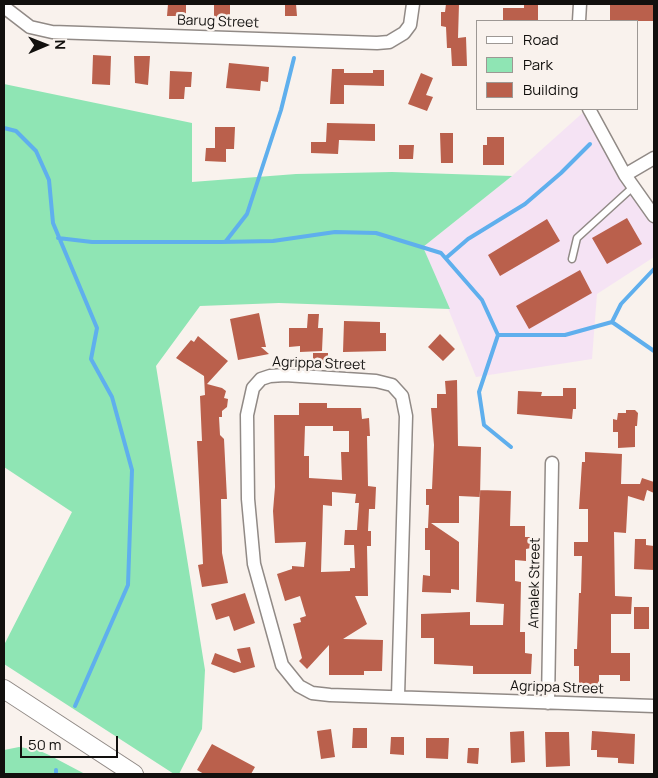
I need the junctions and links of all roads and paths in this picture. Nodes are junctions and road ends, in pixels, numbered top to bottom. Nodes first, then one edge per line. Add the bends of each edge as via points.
1 (414, 4) edge
2 (580, 4) edge
3 (4, 7) edge
4 (579, 20) edge
5 (590, 110) edge
6 (654, 158) edge
7 (625, 175) junction
8 (633, 187) junction
9 (654, 216) edge
10 (572, 259) dead end
11 (552, 464) dead end
12 (4, 689) edge
13 (398, 696) junction
14 (548, 703) junction
15 (654, 706) edge
16 (134, 774) edge

1 - 3 street, Barug Street via 410,25 404,33 388,42 377,43 52,32 30,27
2 - 4 street
5 - 7 street
6 - 7 street
7 - 8 street
8 - 9 street
8 - 10 lane via 577,238
11 - 14 street, Amalek Street
12 - 16 main road
13 - 13 street, Agrippa Street via 312,692 299,686 282,665 258,586 251,538 247,414 253,388 261,379 285,375 376,381 392,385 402,396 406,416
13 - 14 street, Agrippa Street
14 - 15 street, Agrippa Street

